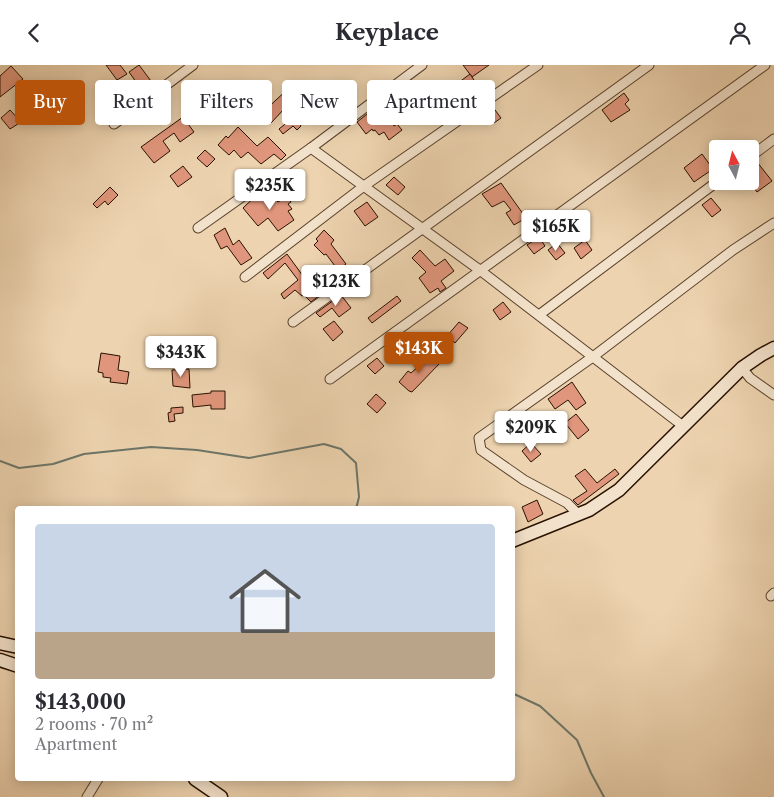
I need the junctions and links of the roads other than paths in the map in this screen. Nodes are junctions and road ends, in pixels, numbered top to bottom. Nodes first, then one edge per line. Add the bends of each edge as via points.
1 (194, 65) edge
2 (422, 65) edge
3 (538, 65) edge
4 (649, 65) edge
5 (765, 65) edge
6 (171, 82) edge
7 (774, 139) edge
8 (311, 149) junction
9 (759, 150) edge
10 (364, 186) junction
11 (709, 188) edge
12 (774, 223) edge
13 (198, 228) dead end
14 (422, 229) junction
15 (481, 271) junction
16 (245, 277) dead end
17 (539, 315) junction
18 (293, 322) dead end
19 (774, 348) edge
20 (594, 356) junction
21 (742, 368) junction
22 (330, 379) dead end
23 (774, 395) edge
24 (682, 426) junction
25 (578, 514) junction
26 (515, 540) edge
27 (0, 643) edge
28 (15, 646) edge
29 (0, 659) edge
30 (15, 665) edge
31 (97, 781) edge
32 (198, 781) edge
33 (87, 797) edge
34 (221, 797) edge

1 - 6 street
2 - 8 street
3 - 10 street
4 - 14 street
5 - 15 street
7 - 9 street
8 - 10 street
8 - 13 street
10 - 14 street
10 - 16 street
11 - 17 street
12 - 20 street
14 - 15 street
14 - 18 street
15 - 17 street
15 - 22 street
17 - 20 street
19 - 21 main road
20 - 24 street
20 - 25 street via 479,439 481,450 524,480 567,503
21 - 23 street
21 - 24 main road
24 - 25 main road via 619,489
25 - 26 main road
27 - 28 main road
29 - 30 main road
31 - 33 street
32 - 34 main road

